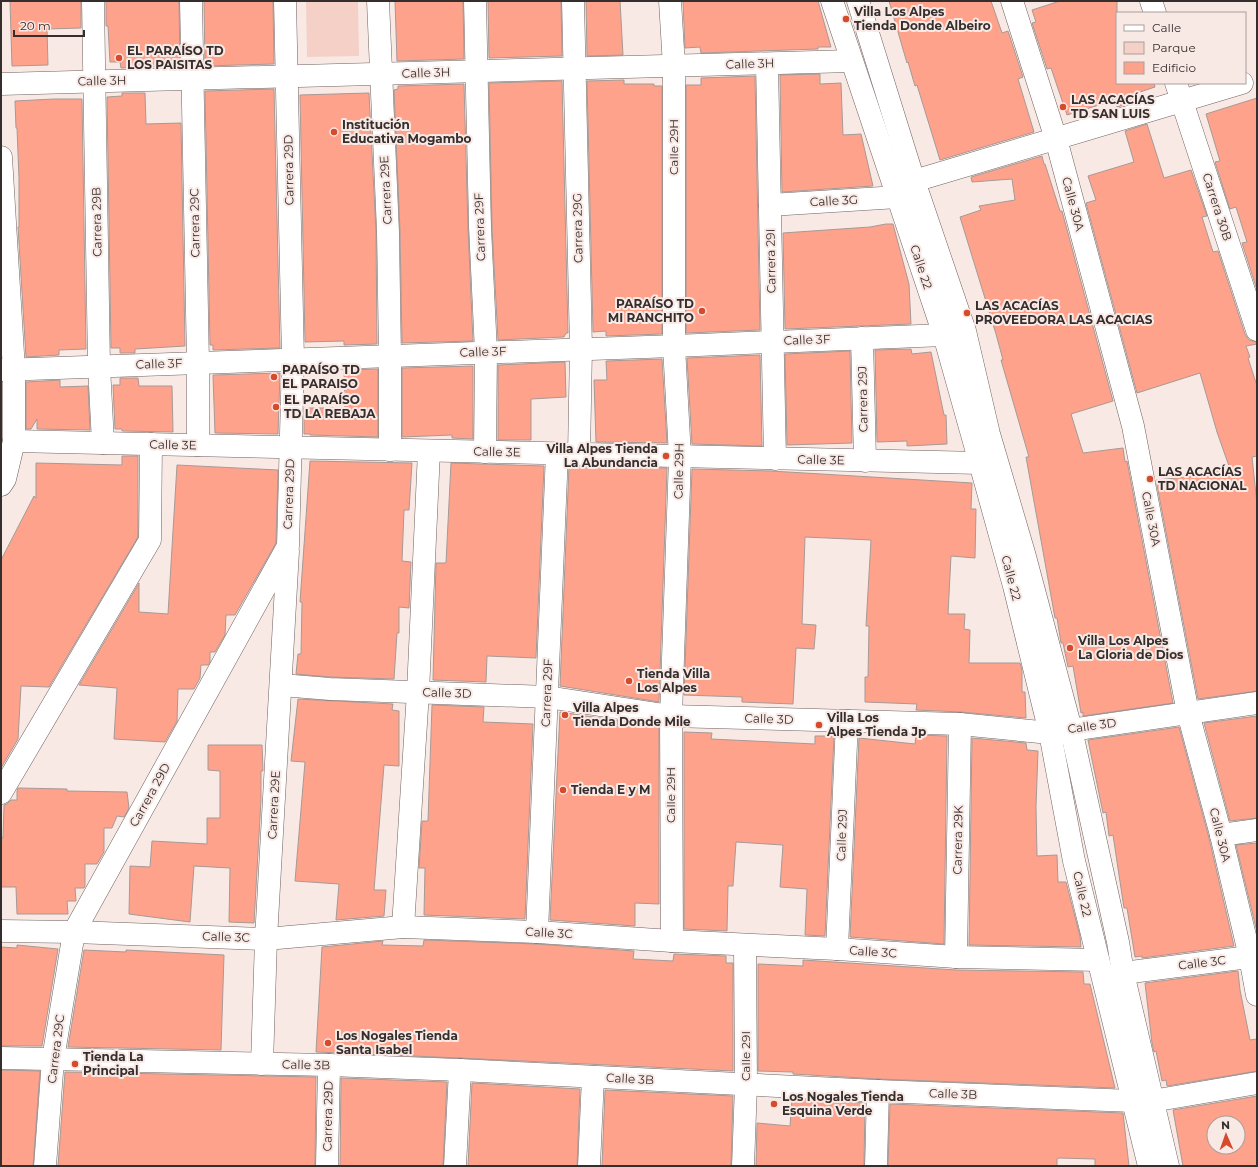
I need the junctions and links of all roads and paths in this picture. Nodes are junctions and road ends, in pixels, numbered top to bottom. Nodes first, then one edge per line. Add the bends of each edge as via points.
1 (93, 1) edge
2 (191, 1) edge
3 (285, 1) edge
4 (378, 1) edge
5 (475, 1) edge
6 (572, 1) edge
7 (670, 1) edge
8 (832, 1) edge
9 (858, 1) edge
10 (1012, 1) edge
11 (1151, 1) edge
12 (1155, 12) edge
13 (851, 62) junction
14 (767, 64) junction
15 (674, 66) junction
16 (575, 69) junction
17 (476, 72) junction
18 (380, 74) junction
19 (287, 76) junction
20 (1257, 78) edge
21 (193, 79) junction
22 (95, 81) junction
23 (1246, 82) edge
24 (1, 84) edge
25 (1235, 84) edge
26 (1179, 92) edge
27 (1056, 139) junction
28 (1, 157) edge
29 (914, 181) junction
30 (898, 198) junction
31 (770, 205) junction
32 (1257, 330) edge
33 (965, 331) junction
34 (944, 335) junction
35 (862, 338) junction
36 (773, 341) junction
37 (674, 346) junction
38 (581, 348) junction
39 (486, 352) junction
40 (390, 356) junction
41 (293, 359) junction
42 (198, 363) junction
43 (99, 366) junction
44 (8, 370) edge
45 (14, 441) junction
46 (102, 443) junction
47 (151, 444) junction
48 (198, 445) junction
49 (291, 448) junction
50 (390, 450) junction
51 (429, 451) junction
52 (485, 452) junction
53 (557, 453) junction
54 (579, 454) junction
55 (680, 457) junction
56 (775, 459) junction
57 (865, 461) junction
58 (980, 463) junction
59 (1, 485) edge
60 (288, 546) junction
61 (281, 685) junction
62 (418, 692) junction
63 (547, 697) junction
64 (1257, 703) edge
65 (1188, 713) junction
66 (671, 716) junction
67 (847, 721) junction
68 (960, 724) junction
69 (1060, 731) junction
70 (1, 792) edge
71 (1257, 830) edge
72 (1221, 835) junction
73 (403, 927) junction
74 (1, 931) edge
75 (74, 932) junction
76 (537, 932) junction
77 (266, 939) junction
78 (672, 941) junction
79 (745, 946) junction
80 (837, 949) junction
81 (1253, 956) edge
82 (956, 957) junction
83 (1098, 960) junction
84 (1122, 973) junction
85 (1257, 995) edge
86 (1, 1058) edge
87 (53, 1059) junction
88 (262, 1064) junction
89 (329, 1065) junction
90 (460, 1070) junction
91 (593, 1077) junction
92 (1257, 1083) edge
93 (746, 1085) junction
94 (878, 1091) junction
95 (1143, 1101) junction
96 (45, 1166) edge
97 (327, 1166) edge
98 (455, 1166) edge
99 (589, 1166) edge
100 (743, 1166) edge
101 (876, 1166) edge
102 (1149, 1166) edge
103 (1168, 1166) edge

1 - 22 street, Carrera 29B
2 - 21 street, Carrera 29C
3 - 19 street, Carrera 29D
4 - 18 street, Carrera 29E
5 - 17 street, Carrera 29F
6 - 16 street, Carrera 29G
7 - 15 street, Calle 29H
8 - 13 street, Calle 22
9 - 29 street, Calle 22
10 - 27 street, Calle 30A
11 - 12 street
13 - 14 street, Calle 3H
13 - 30 street, Calle 22
14 - 15 street, Calle 3H
14 - 31 street, Carrera 29I
15 - 16 street, Calle 3H
15 - 37 street, Calle 29H
16 - 17 street, Calle 3H
16 - 38 street, Carrera 29G
17 - 18 street, Calle 3H
17 - 39 street, Carrera 29F
18 - 19 street, Calle 3H
18 - 40 street, Carrera 29E via 388,232
19 - 21 street, Calle 3H
19 - 41 street, Carrera 29D
20 - 23 street
21 - 22 street, Calle 3H
21 - 42 street, Carrera 29C
22 - 24 street, Calle 3H
22 - 43 street, Carrera 29B
25 - 26 street
26 - 27 street
26 - 32 street, Carrera 30B
27 - 29 street
27 - 65 street, Calle 30A via 1133,426
28 - 44 street
29 - 33 street, Calle 22
30 - 31 street, Calle 3G
30 - 34 street, Calle 22
31 - 36 street, Carrera 29I
33 - 34 street, Calle 3F
33 - 69 street, Calle 22 via 989,434 1024,552
34 - 35 street, Calle 3F
34 - 58 street, Calle 22
35 - 36 street, Calle 3F
35 - 57 street, Carrera 29J
36 - 37 street, Calle 3F
36 - 56 street, Carrera 29I
37 - 38 street, Calle 3F
37 - 55 street, Calle 29H
38 - 39 street, Calle 3F
38 - 54 street, Carrera 29G
39 - 40 street, Calle 3F
39 - 52 street, Carrera 29F
40 - 41 street, Calle 3F
40 - 50 street, Carrera 29E
41 - 42 street, Calle 3F
41 - 49 street, Carrera 29D
42 - 43 street, Calle 3F
42 - 48 street, Carrera 29C
43 - 44 street, Calle 3F
43 - 46 street, Carrera 29B
44 - 45 street
45 - 46 street, Calle 3E
45 - 59 street via 5,479
46 - 47 street, Calle 3E
47 - 48 street, Calle 3E
47 - 70 street via 150,540
48 - 49 street, Calle 3E
49 - 50 street, Calle 3E
49 - 60 street, Carrera 29D
50 - 51 street, Calle 3E
51 - 52 street, Calle 3E
51 - 62 street
52 - 53 street, Calle 3E
53 - 54 street, Calle 3E
53 - 63 street, Carrera 29F
54 - 55 street, Calle 3E
55 - 56 street, Calle 3E
55 - 66 street, Calle 29H
56 - 57 street, Calle 3E
57 - 58 street, Calle 3E
58 - 69 street, Calle 22 via 1014,586
60 - 61 street, Carrera 29E
60 - 75 street, Carrera 29D
61 - 62 street, Calle 3D
61 - 77 street, Carrera 29E
62 - 63 street, Calle 3D
62 - 73 street
63 - 66 street, Calle 3D
63 - 76 street, Carrera 29F
64 - 65 street, Calle 3D
65 - 69 street, Calle 3D
65 - 72 street, Calle 30A
66 - 67 street, Calle 3D
66 - 78 street, Calle 29H
67 - 68 street, Calle 3D
67 - 80 street, Calle 29J
68 - 69 street, Calle 3D
68 - 82 street, Carrera 29K
69 - 83 street, Calle 22 via 1074,862
69 - 84 street, Calle 22 via 1118,942
71 - 72 street
72 - 81 street, Calle 30A
73 - 76 street, Calle 3C
73 - 77 street, Calle 3C
74 - 75 street, Calle 3C
75 - 77 street, Calle 3C
75 - 87 street, Carrera 29C
76 - 78 street, Calle 3C
77 - 88 street, Carrera 29E
78 - 79 street, Calle 3C
79 - 80 street, Calle 3C
79 - 93 street, Calle 29I
80 - 82 street, Calle 3C
81 - 84 street, Calle 3C
81 - 85 street, Calle 30A
82 - 83 street, Calle 3C
83 - 95 street, Calle 22
84 - 95 street, Calle 22
86 - 87 street, Calle 3B
87 - 88 street, Calle 3B
87 - 96 street, Carrera 29C
88 - 89 street, Calle 3B
89 - 90 street, Calle 3B
89 - 97 street, Carrera 29D
90 - 91 street, Calle 3B
90 - 98 street
91 - 93 street, Calle 3B
91 - 99 street
92 - 95 street, Calle 3B
93 - 94 street, Calle 3B
93 - 100 street, Calle 29I
94 - 95 street, Calle 3B
94 - 101 street
95 - 102 street, Calle 22
95 - 103 street, Calle 22

